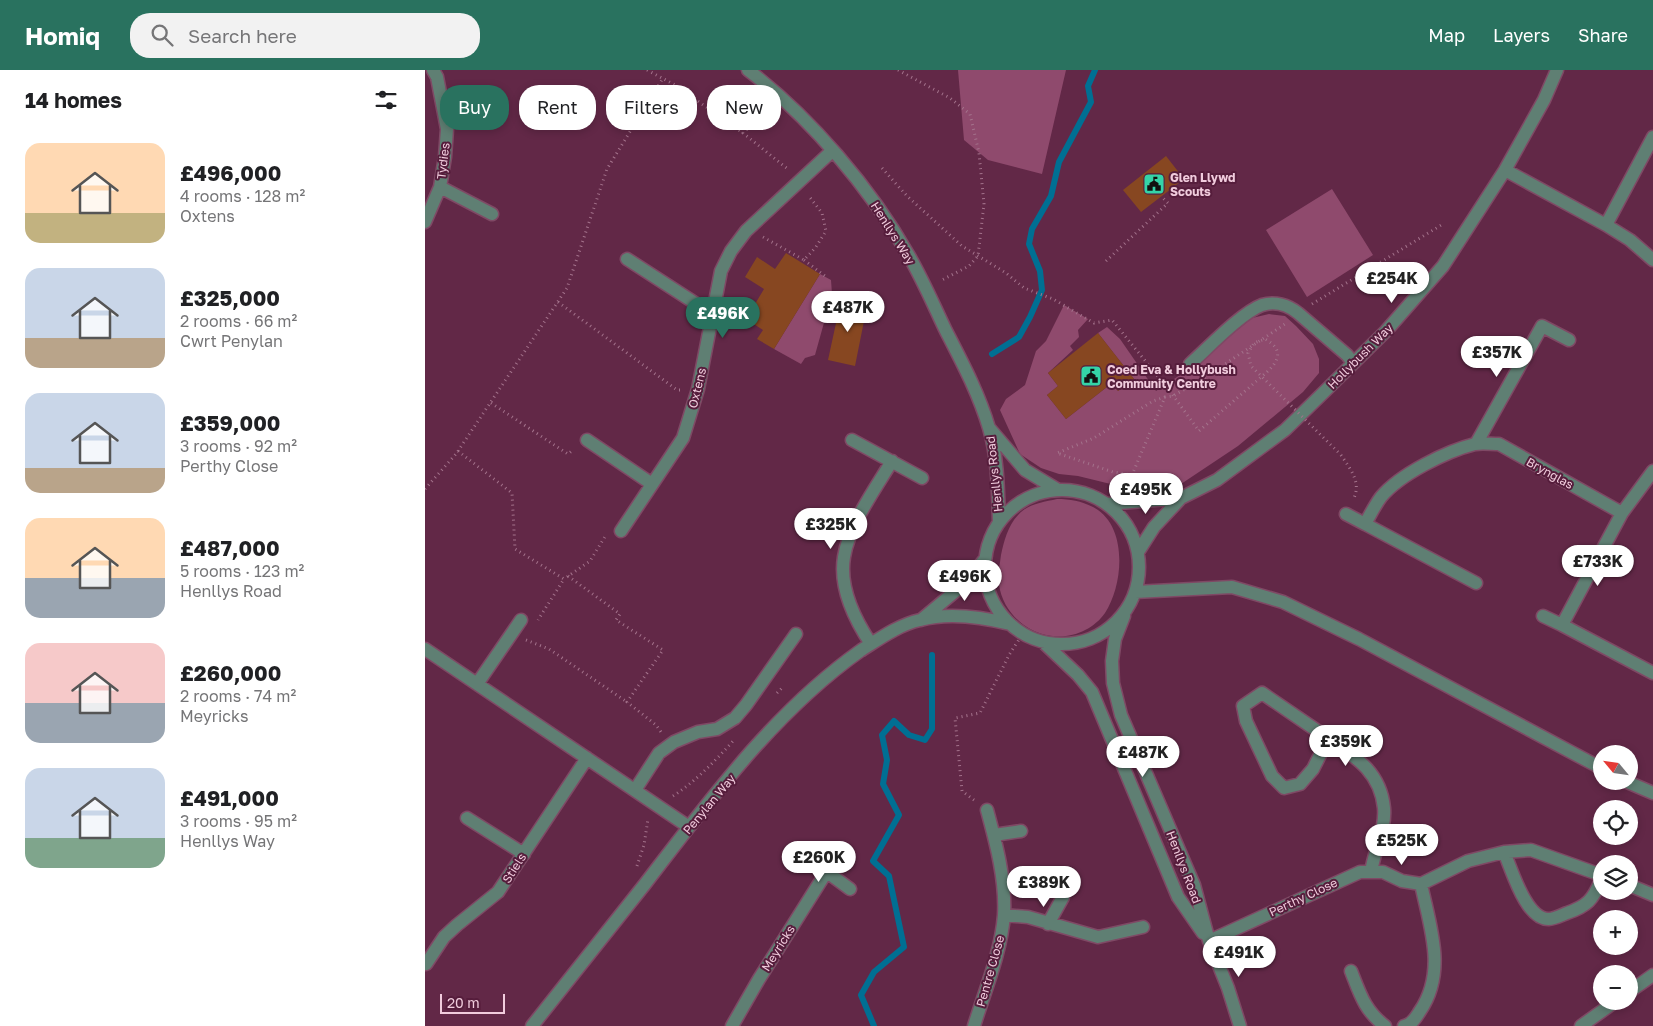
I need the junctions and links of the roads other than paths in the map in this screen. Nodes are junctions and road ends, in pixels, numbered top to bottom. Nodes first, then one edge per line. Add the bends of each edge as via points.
1 (433, 70) edge
2 (749, 70) edge
3 (1557, 70) edge
4 (1653, 137) edge
5 (832, 151) junction
6 (1505, 170) junction
7 (440, 187) junction
8 (492, 214) dead end
9 (425, 222) edge
10 (1606, 225) junction
11 (627, 259) dead end
12 (1653, 260) edge
13 (713, 314) junction
14 (1569, 340) dead end
15 (1353, 363) junction
16 (1190, 364) dead end
17 (990, 429) junction
18 (587, 440) road end
19 (852, 440) dead end
20 (1476, 444) junction
21 (892, 461) junction
22 (1653, 471) edge
23 (922, 478) dead end
24 (652, 484) junction
25 (1058, 490) junction
26 (1181, 498) junction
27 (1107, 504) junction
28 (1622, 513) junction
29 (1346, 514) road end
30 (999, 522) junction
31 (1365, 524) junction
32 (621, 531) dead end
33 (1138, 552) junction
34 (985, 559) junction
35 (1476, 583) dead end
36 (1135, 592) junction
37 (1127, 609) junction
38 (1543, 616) dead end
39 (921, 620) junction
40 (1010, 624) junction
41 (1562, 625) junction
42 (516, 628) road end
43 (796, 634) dead end
44 (1043, 642) junction
45 (871, 644) junction
46 (425, 649) edge
47 (1653, 673) edge
48 (477, 684) junction
49 (1329, 739) junction
50 (587, 758) junction
51 (1593, 764) edge
52 (1638, 787) edge
53 (635, 790) junction
54 (1653, 793) edge
55 (987, 810) road end
56 (467, 818) dead end
57 (689, 827) junction
58 (1021, 831) dead end
59 (994, 836) junction
60 (1504, 852) junction
61 (524, 854) junction
62 (805, 855) dead end
63 (827, 871) junction
64 (1371, 872) junction
65 (1593, 872) edge
66 (1421, 884) junction
67 (850, 888) dead end
68 (1638, 889) edge
69 (1653, 895) edge
70 (1063, 897) dead end
71 (1593, 898) edge
72 (1004, 915) junction
73 (1048, 924) junction
74 (1143, 927) dead end
75 (1209, 941) junction
76 (426, 964) dead end
77 (1351, 971) dead end
78 (1653, 975) edge
79 (1638, 986) edge
80 (1603, 1010) edge
81 (532, 1026) edge
82 (732, 1026) edge
83 (974, 1026) edge
84 (1239, 1026) edge
85 (1385, 1026) edge
86 (1404, 1026) edge
87 (1581, 1026) edge

1 - 7 street, Tydies via 447,129
2 - 5 street, Henllys Way via 780,96
3 - 6 street, Hollybush Way
4 - 10 street
5 - 13 street, Oxtens via 803,186 746,231 731,251 721,271
5 - 17 street, Henllys Way via 871,198 909,255 969,376
6 - 10 street
6 - 15 street, Hollybush Way via 1443,266
7 - 8 street
7 - 9 street, Tydies
10 - 12 street
11 - 13 street
13 - 24 street, Oxtens via 698,389 683,438
14 - 20 street via 1541,326
15 - 16 street via 1292,308 1277,303 1262,305 1245,315
15 - 26 street, Hollybush Way via 1285,430 1217,480
17 - 25 street, Henllys Road via 1025,470
17 - 30 street, Henllys Road via 998,483
18 - 24 street
19 - 21 street
20 - 28 street, Brynglas via 1499,444
20 - 31 street, Brynglas via 1412,471 1395,483 1380,498
21 - 23 street
21 - 45 street via 851,533 843,558 852,610
22 - 28 street
24 - 32 street, Oxtens
25 - 27 street via 1084,493
25 - 30 street via 1025,499
26 - 27 street, Hollybush Way
26 - 33 street, Hollybush Way via 1154,527
27 - 33 street via 1132,534
28 - 41 street
29 - 31 street
30 - 34 street
31 - 35 street
33 - 36 street
34 - 39 street, Penylan Way via 965,584
34 - 40 street via 988,588
36 - 37 street
36 - 51 street via 1232,587 1283,602
37 - 44 street via 1099,635 1062,644
37 - 75 street, Henllys Road via 1115,639 1113,683 1121,714 1194,885
38 - 41 street
39 - 40 street, Penylan Way via 955,616
39 - 45 street, Penylan Way via 892,631
40 - 44 street via 1023,634
41 - 47 street
42 - 48 street
43 - 53 street via 735,718 717,729 698,732 659,753
44 - 75 street, Henllys Road via 1092,692 1178,897
45 - 57 street, Penylan Way via 811,690 756,747
46 - 48 street
48 - 50 street
49 - 49 street via 1313,769 1300,784 1284,788 1271,776 1246,721 1243,706 1262,693
49 - 64 street via 1354,755 1370,771 1379,788 1384,808
50 - 53 street
50 - 61 street, Stiels
52 - 54 street
53 - 57 street
55 - 59 street, Pentre Close
56 - 61 street
57 - 81 street, Penylan Way
58 - 59 street
59 - 72 street, Pentre Close via 1003,880
60 - 65 street via 1531,850
60 - 66 street via 1468,861
60 - 71 street via 1527,906 1539,917 1549,919 1581,908
61 - 76 street, Stiels via 498,892 444,937
62 - 63 street
63 - 67 street
63 - 82 street, Meyricks
64 - 66 street, Perthy Close via 1383,872 1402,881
64 - 75 street, Perthy Close via 1346,877
66 - 86 street via 1436,950 1435,970 1426,1002 1414,1020
68 - 69 street
70 - 73 street
72 - 73 street via 1028,917
72 - 83 street, Pentre Close via 999,947
73 - 74 street via 1098,937
75 - 84 street
77 - 85 street via 1363,1001 1373,1017
78 - 79 street
80 - 87 street

